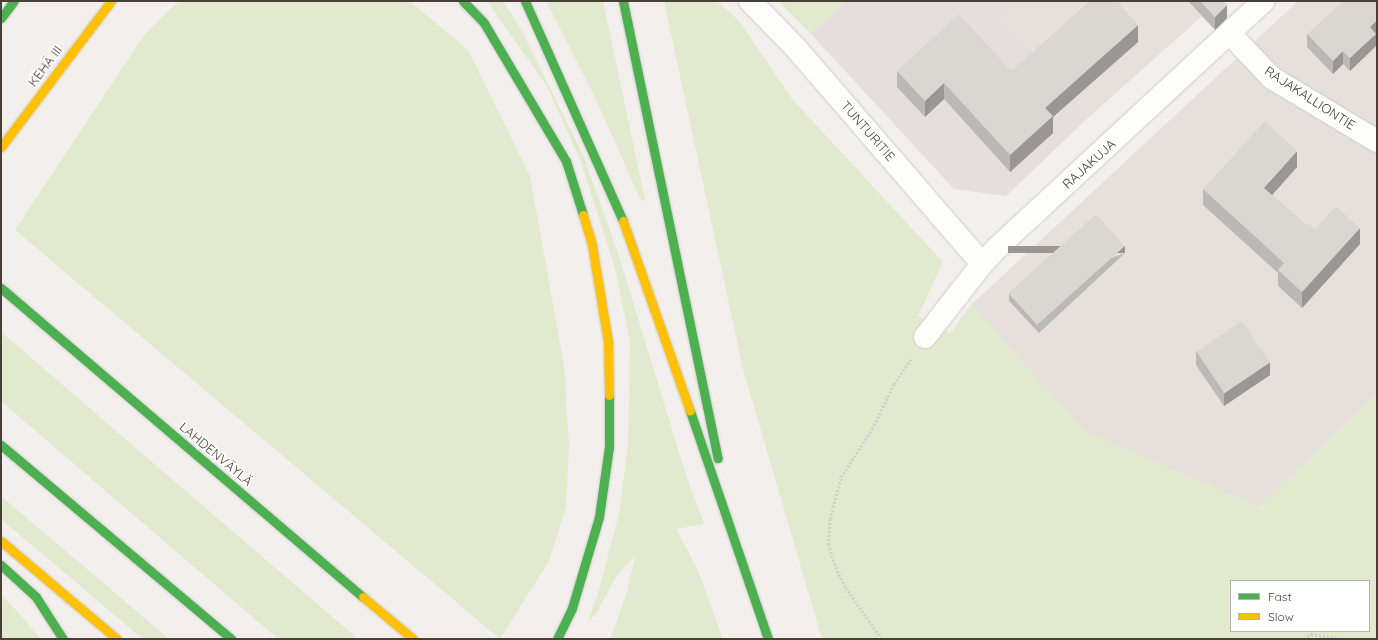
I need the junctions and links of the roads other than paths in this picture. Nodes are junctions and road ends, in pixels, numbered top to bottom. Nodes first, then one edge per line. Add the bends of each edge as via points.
1 (14, 1) edge
2 (111, 1) edge
3 (463, 1) edge
4 (525, 1) edge
5 (623, 1) edge
6 (750, 1) edge
7 (1264, 1) edge
8 (1, 18) edge
9 (1230, 34) junction
10 (1377, 141) edge
11 (1, 147) edge
12 (982, 264) junction
13 (1, 288) edge
14 (925, 337) road end
15 (1, 445) edge
16 (1, 541) edge
17 (737, 552) junction
18 (1, 565) edge
19 (63, 639) edge
20 (117, 639) edge
21 (231, 639) edge
22 (413, 639) edge
23 (556, 639) edge
24 (768, 639) edge

1 - 8 highway
2 - 11 highway, KEHÄ III
3 - 23 highway via 484,22 566,161 592,245 608,342 609,447 599,517 572,608
4 - 17 highway via 630,237
5 - 17 highway
6 - 12 street, TUNTURITIE via 795,47
7 - 9 street, RAJAKUJA
9 - 10 street, RAJAKALLIONTIE via 1272,78
9 - 12 street, RAJAKUJA
12 - 14 street, RAJAKUJA
13 - 22 highway, LAHDENVÄYLÄ
15 - 21 highway
16 - 20 highway
17 - 24 highway
18 - 19 highway via 36,597

